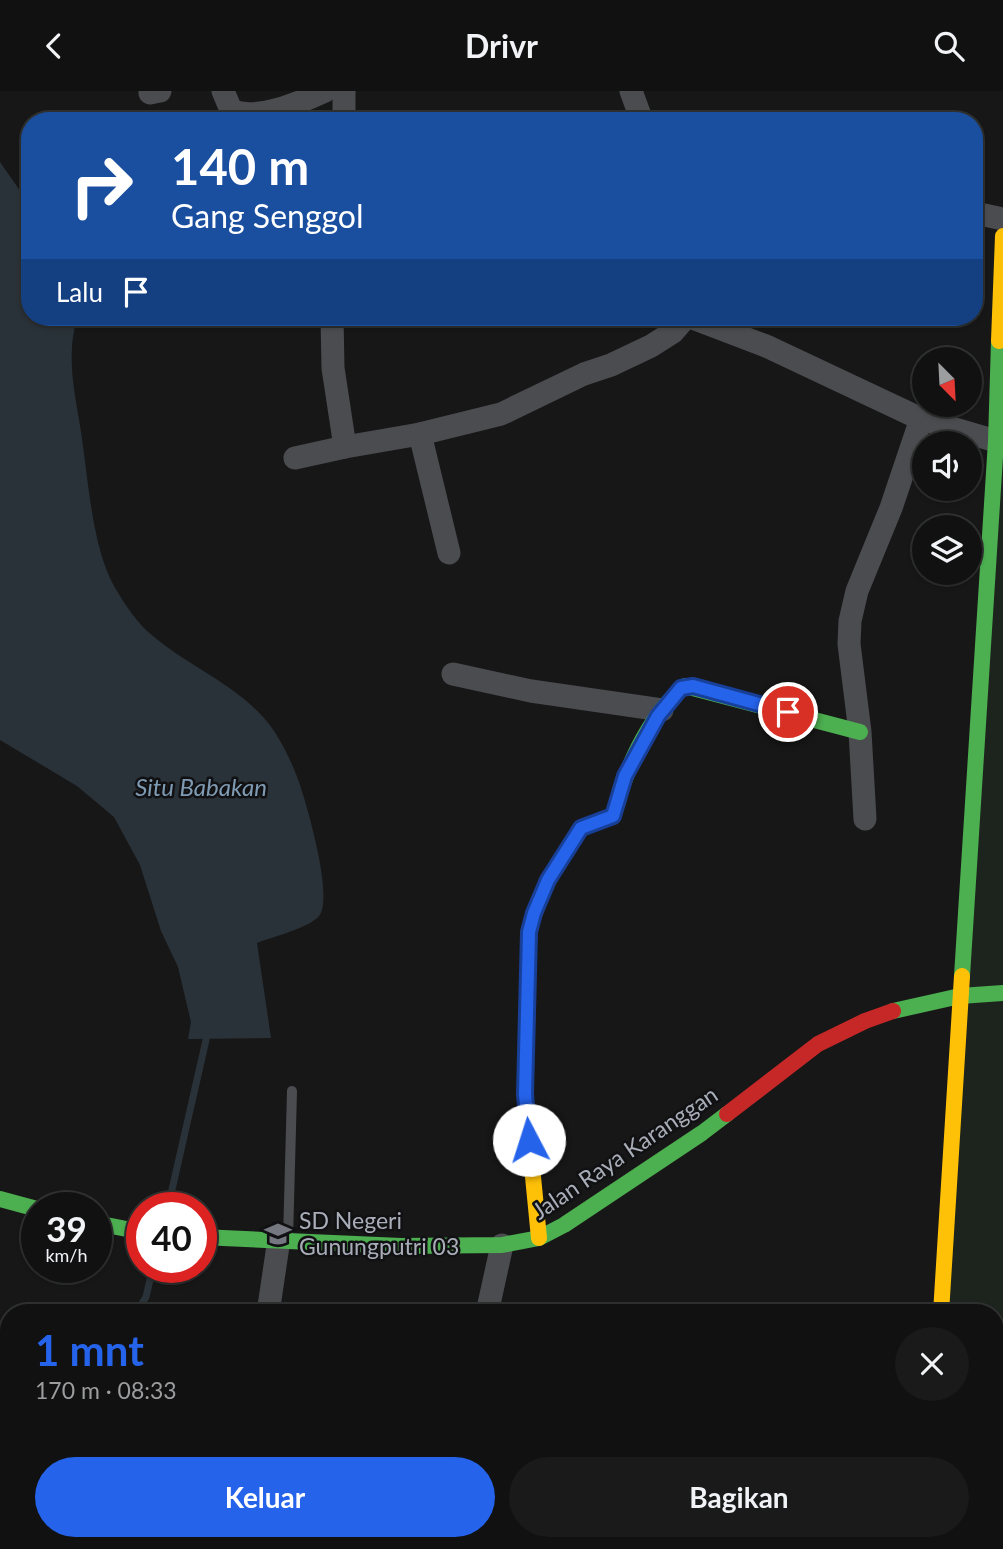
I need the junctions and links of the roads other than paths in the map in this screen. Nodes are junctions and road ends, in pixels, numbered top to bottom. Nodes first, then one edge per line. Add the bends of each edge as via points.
1 (223, 91) edge
2 (325, 91) edge
3 (344, 91) edge
4 (631, 91) edge
5 (235, 112) edge
6 (263, 112) edge
7 (344, 112) edge
8 (639, 112) edge
9 (983, 215) edge
10 (1003, 219) edge
11 (1003, 236) edge
12 (332, 326) edge
13 (678, 326) edge
14 (711, 326) edge
15 (921, 419) junction
16 (420, 434) junction
17 (996, 442) junction
18 (345, 447) junction
19 (295, 458) dead end
20 (449, 552) dead end
21 (453, 674) dead end
22 (662, 711) junction
23 (860, 732) junction
24 (865, 819) dead end
25 (1003, 993) edge
26 (960, 996) junction
27 (292, 1091) dead end
28 (0, 1199) edge
29 (21, 1205) edge
30 (217, 1238) edge
31 (539, 1238) junction
32 (284, 1240) junction
33 (502, 1245) junction
34 (270, 1304) edge
35 (489, 1304) edge
36 (942, 1304) edge

1 - 5 street
2 - 6 street
3 - 7 street
4 - 8 street
9 - 10 street
11 - 17 street
12 - 18 street via 333,368
13 - 16 street via 652,346 501,414
14 - 15 street
15 - 17 street
15 - 23 street via 850,621
16 - 18 street
16 - 20 street
17 - 26 street
18 - 19 street
21 - 22 street
22 - 23 street via 681,688 693,686
22 - 31 street via 625,776 613,816 581,828 548,880 529,932 525,1094
23 - 24 street
25 - 26 street, Jalan Raya Karanggan
26 - 31 street, Jalan Raya Karanggan via 902,1008 818,1044 702,1133
26 - 36 street
27 - 32 lane
28 - 29 street
30 - 32 street, Jalan Raya Karanggan
31 - 33 street, Jalan Raya Karanggan
32 - 33 street, Jalan Raya Karanggan
32 - 34 street
33 - 35 street

